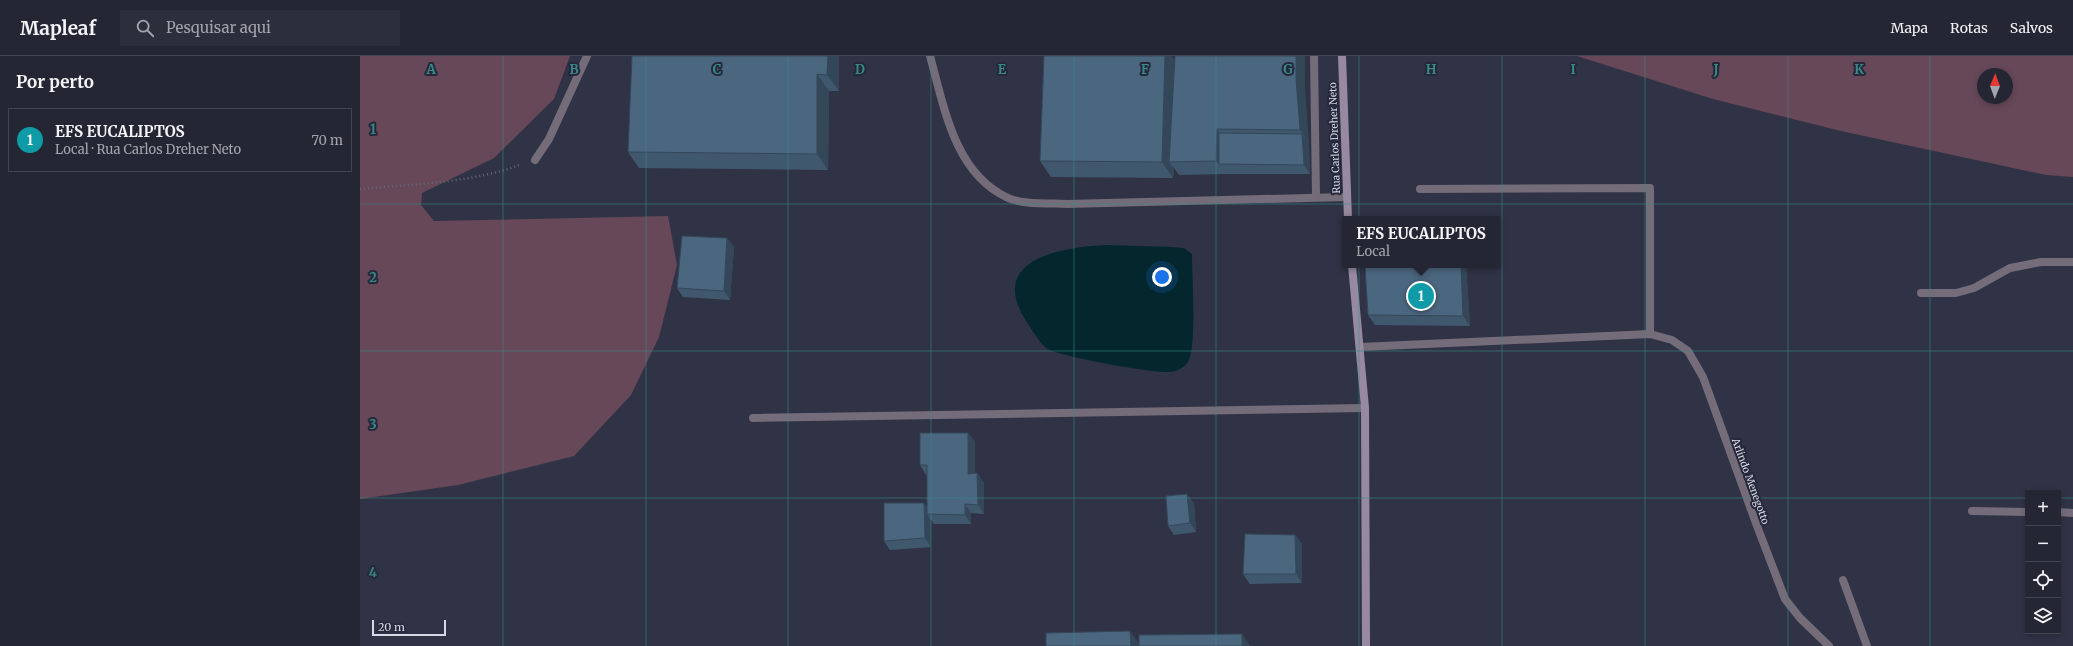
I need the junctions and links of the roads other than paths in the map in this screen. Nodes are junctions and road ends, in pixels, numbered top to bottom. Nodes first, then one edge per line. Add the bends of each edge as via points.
1 (587, 56) edge
2 (930, 56) edge
3 (1314, 56) edge
4 (1342, 56) edge
5 (535, 160) road end
6 (1420, 189) dead end
7 (1316, 197) junction
8 (1346, 197) junction
9 (1348, 216) edge
10 (2073, 262) edge
11 (1352, 268) edge
12 (1921, 293) dead end
13 (1650, 334) junction
14 (1360, 347) junction
15 (1365, 408) junction
16 (753, 418) dead end
17 (1972, 511) dead end
18 (2025, 512) edge
19 (2061, 512) edge
20 (2073, 513) edge
21 (1843, 580) dead end
22 (1366, 646) edge
23 (1829, 646) edge
24 (1867, 646) edge

1 - 5 street via 548,139
2 - 7 street via 947,120 962,155 984,184 1007,198 1036,203 1066,204
3 - 7 street
4 - 8 main road, Rua Carlos Dreher Neto
6 - 13 street via 1650,188
7 - 8 street
8 - 9 main road, Rua Carlos Dreher Neto
10 - 12 street via 2041,262 2010,268 1974,288 1956,293
11 - 14 main road
13 - 14 street, Arlindo Menegotto
13 - 23 street, Arlindo Menegotto via 1672,340 1688,352 1703,377 1785,599 1800,618
14 - 15 main road
15 - 16 street
15 - 22 main road
17 - 18 street
19 - 20 street
21 - 24 street

